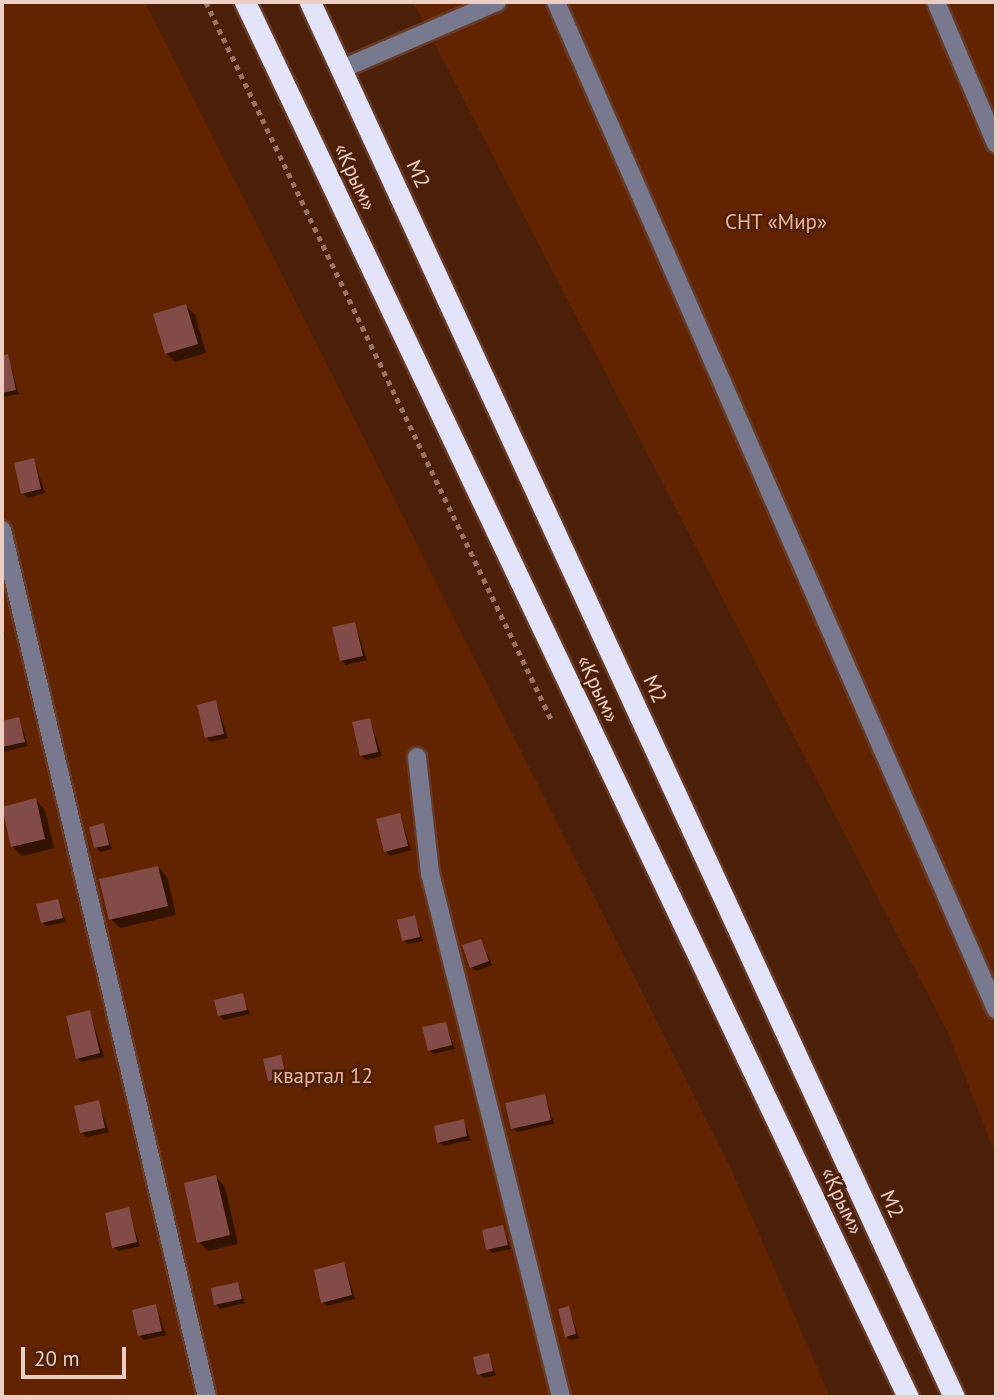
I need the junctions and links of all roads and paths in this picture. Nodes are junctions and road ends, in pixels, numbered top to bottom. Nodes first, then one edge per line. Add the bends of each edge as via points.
1 (245, 2) edge
2 (310, 2) edge
3 (497, 2) edge
4 (556, 2) edge
5 (936, 2) edge
6 (342, 69) junction
7 (996, 144) edge
8 (2, 530) edge
9 (417, 757) dead end
10 (996, 1009) edge
11 (207, 1397) edge
12 (561, 1397) edge
13 (908, 1397) edge
14 (954, 1397) edge

1 - 13 highway, «Крым»
2 - 6 highway, М2
3 - 6 street
4 - 10 street
5 - 7 street
6 - 14 highway, М2
8 - 11 street
9 - 12 street via 430,873

